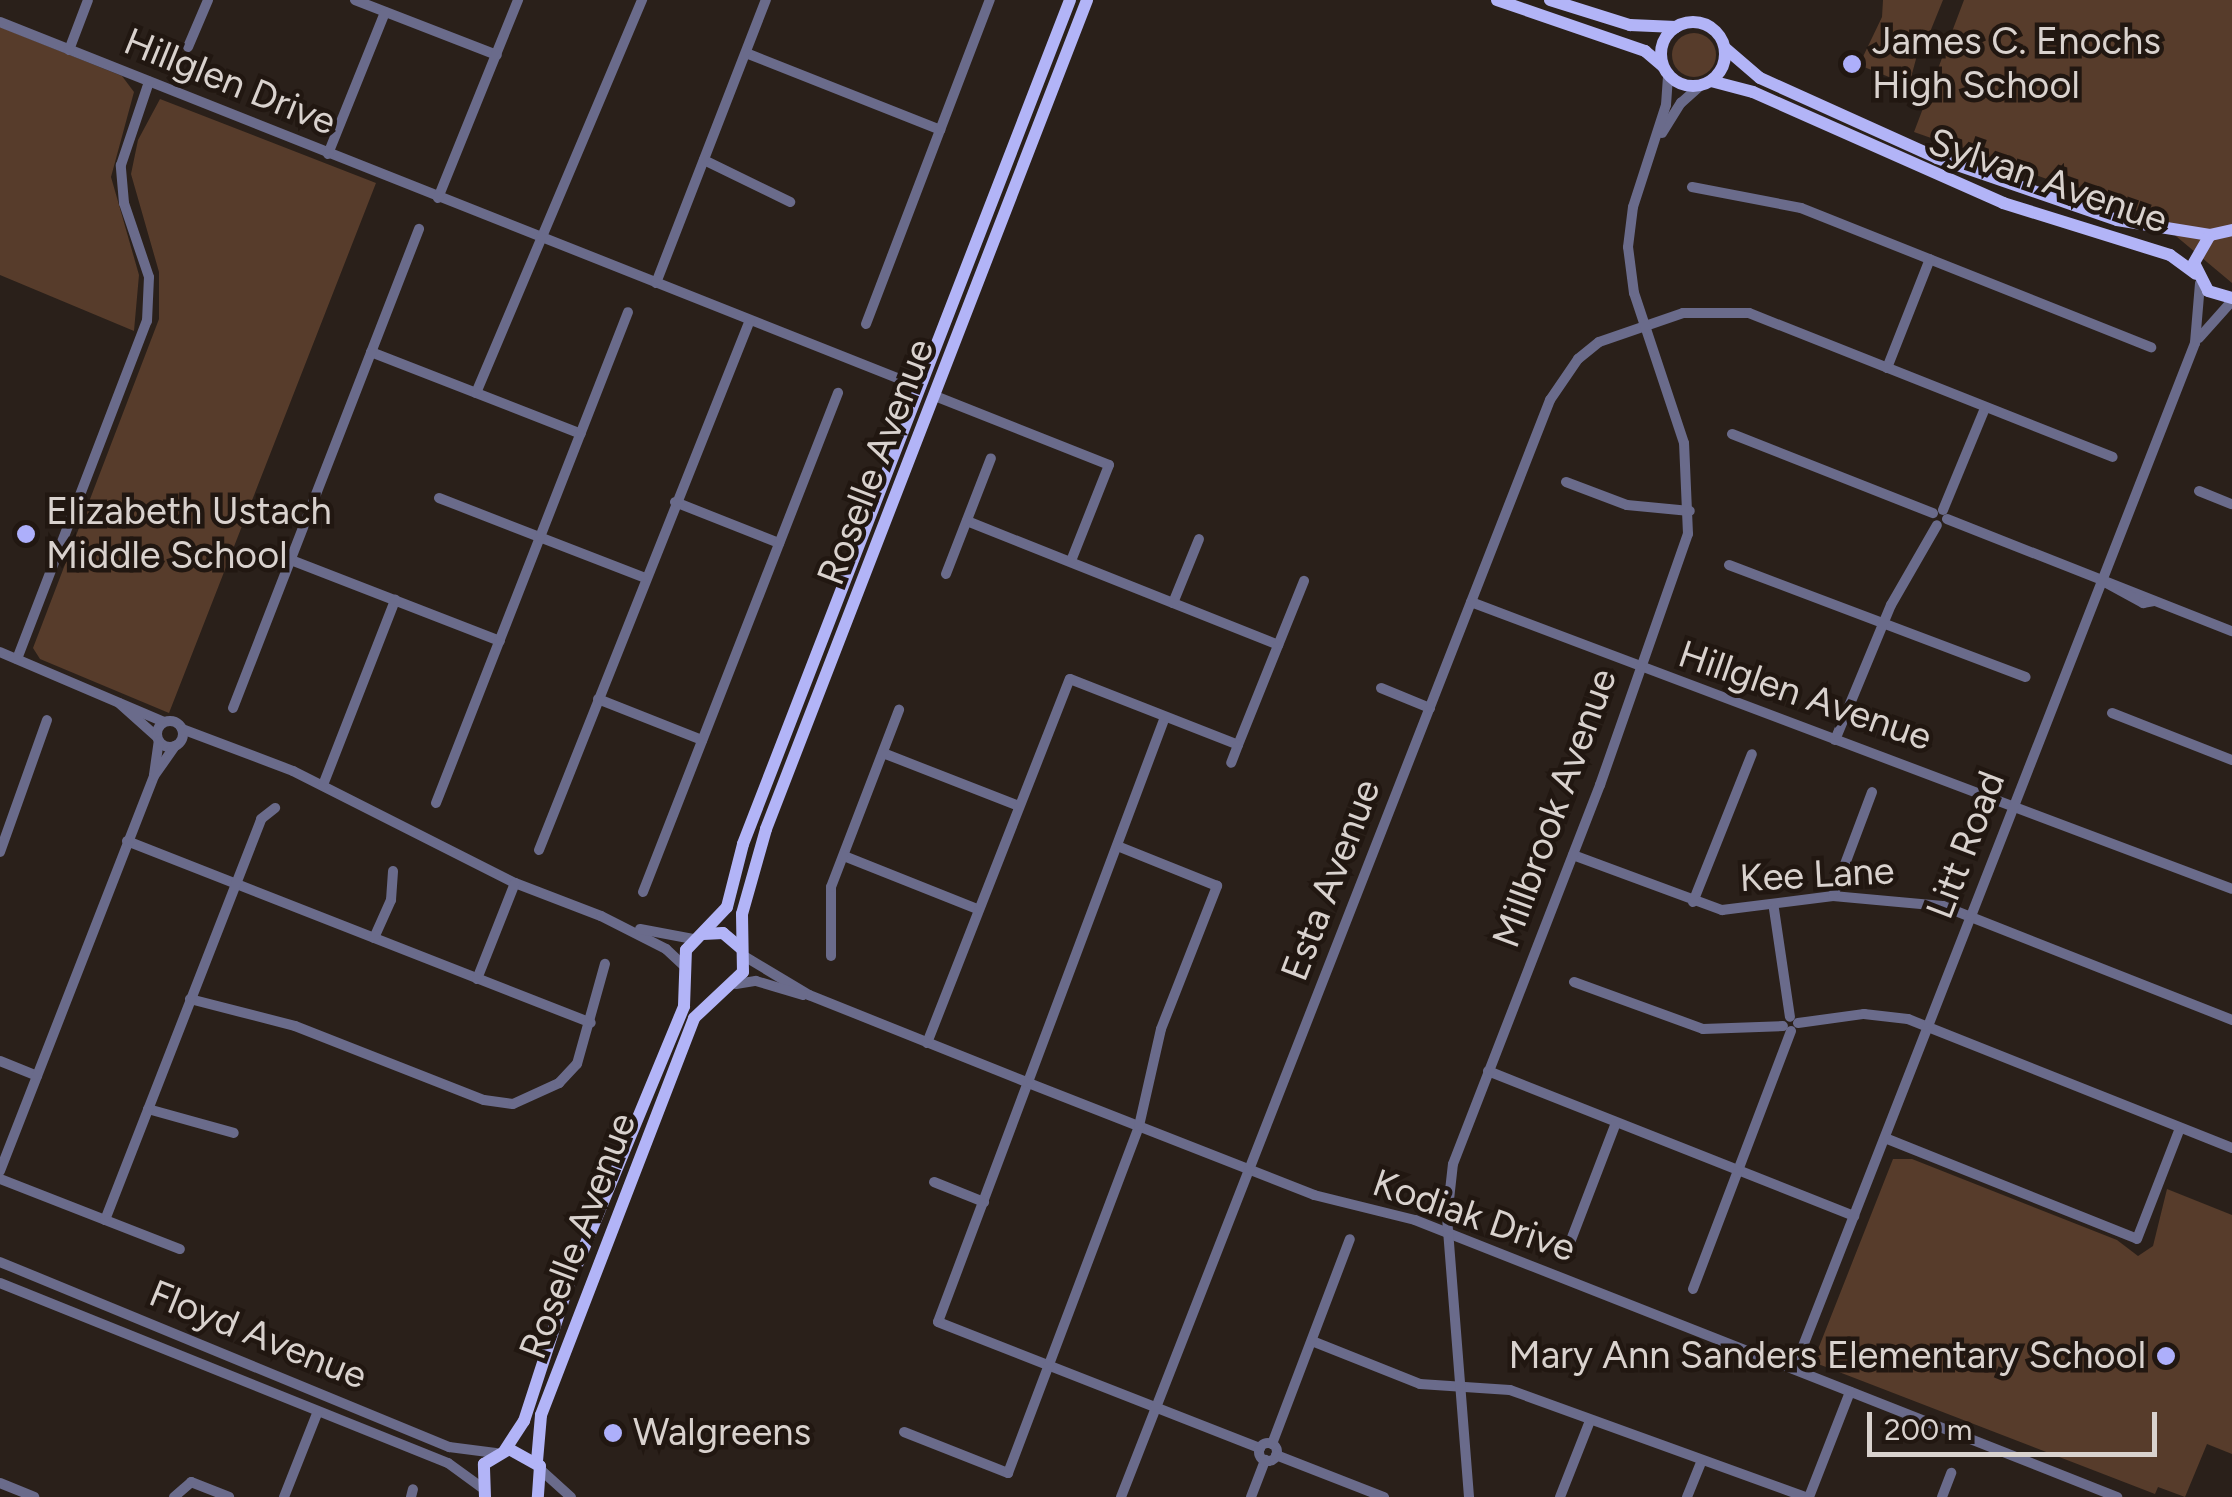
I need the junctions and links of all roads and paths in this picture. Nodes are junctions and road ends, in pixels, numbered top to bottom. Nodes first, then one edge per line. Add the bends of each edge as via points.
1 (88, 0) edge
2 (208, 0) edge
3 (355, 0) edge
4 (518, 0) edge
5 (642, 0) edge
6 (766, 0) edge
7 (990, 0) edge
8 (1070, 0) edge
9 (1087, 0) edge
10 (1497, 0) edge
11 (1550, 0) edge
12 (386, 12) junction
13 (0, 22) edge
14 (1678, 26) junction
15 (188, 47) dead end
16 (1725, 48) junction
17 (69, 50) junction
18 (746, 53) junction
19 (497, 54) junction
20 (1666, 70) junction
21 (149, 82) junction
22 (1706, 83) junction
23 (940, 130) junction
24 (1654, 147) junction
25 (328, 154) junction
26 (704, 160) junction
27 (1692, 186) dead end
28 (438, 198) junction
29 (790, 202) dead end
30 (419, 229) dead end
31 (2224, 230) edge
32 (542, 239) junction
33 (1930, 259) junction
34 (2198, 278) junction
35 (656, 284) junction
36 (2232, 300) edge
37 (628, 312) dead end
38 (750, 320) junction
39 (866, 324) dead end
40 (1644, 325) junction
41 (2196, 343) junction
42 (2151, 346) dead end
43 (371, 352) junction
44 (1887, 368) junction
45 (920, 388) junction
46 (476, 392) junction
47 (838, 393) dead end
48 (935, 396) junction
49 (1985, 408) junction
50 (581, 434) junction
51 (1732, 434) dead end
52 (2112, 457) dead end
53 (991, 458) dead end
54 (902, 480) junction
55 (1566, 482) dead end
56 (2199, 491) dead end
57 (439, 498) dead end
58 (674, 502) junction
59 (2232, 504) edge
60 (1690, 511) junction
61 (1940, 517) junction
62 (967, 521) junction
63 (540, 538) junction
64 (1199, 538) dead end
65 (779, 543) junction
66 (290, 560) junction
67 (1070, 562) junction
68 (1729, 565) dead end
69 (946, 574) dead end
70 (645, 578) junction
71 (1304, 581) dead end
72 (2103, 581) junction
73 (395, 600) junction
74 (1471, 602) junction
75 (1173, 603) junction
76 (1882, 625) junction
77 (2232, 631) edge
78 (500, 641) junction
79 (1278, 645) junction
80 (0, 652) edge
81 (17, 659) junction
82 (1639, 670) junction
83 (2026, 677) dead end
84 (1381, 688) dead end
85 (115, 699) junction
86 (598, 699) junction
87 (233, 708) dead end
88 (1430, 708) junction
89 (899, 710) dead end
90 (2112, 713) dead end
91 (1165, 717) junction
92 (47, 720) dead end
93 (164, 722) junction
94 (182, 728) junction
95 (158, 739) junction
96 (702, 740) junction
97 (1835, 740) junction
98 (215, 742) junction
99 (176, 745) junction
100 (1238, 745) junction
101 (883, 753) junction
102 (1752, 754) dead end
103 (2232, 760) edge
104 (1231, 762) dead end
105 (154, 776) junction
106 (323, 785) junction
107 (1872, 792) dead end
108 (2014, 802) junction
109 (436, 803) dead end
110 (1018, 806) junction
111 (276, 808) dead end
112 (6, 823) edge
113 (127, 841) junction
114 (1120, 847) junction
115 (538, 850) dead end
116 (0, 852) edge
117 (1573, 854) junction
118 (844, 856) junction
119 (393, 871) dead end
120 (235, 884) junction
121 (515, 884) junction
122 (2232, 889) edge
123 (642, 892) dead end
124 (1833, 896) junction
125 (1694, 902) junction
126 (1774, 908) junction
127 (977, 909) junction
128 (601, 916) junction
129 (1972, 916) junction
130 (697, 937) junction
131 (374, 938) junction
132 (743, 953) junction
133 (830, 956) dead end
134 (605, 964) dead end
135 (685, 970) junction
136 (477, 979) junction
137 (1574, 982) dead end
138 (730, 987) junction
139 (809, 996) junction
140 (190, 1000) junction
141 (2232, 1020) edge
142 (591, 1023) junction
143 (1790, 1024) junction
144 (1928, 1026) junction
145 (927, 1043) junction
146 (0, 1061) edge
147 (1488, 1072) junction
148 (37, 1076) junction
149 (1031, 1084) junction
150 (148, 1108) junction
151 (1616, 1123) junction
152 (1139, 1126) junction
153 (2180, 1128) junction
154 (234, 1133) dead end
155 (1885, 1138) junction
156 (2232, 1148) edge
157 (0, 1170) edge
158 (1251, 1170) junction
159 (1739, 1172) junction
160 (0, 1179) edge
161 (934, 1182) dead end
162 (984, 1202) junction
163 (1854, 1216) junction
164 (105, 1220) junction
165 (1448, 1234) junction
166 (1350, 1239) dead end
167 (1571, 1240) dead end
168 (180, 1250) dead end
169 (0, 1262) edge
170 (0, 1283) edge
171 (1693, 1289) dead end
172 (1312, 1342) junction
173 (1047, 1364) junction
174 (1794, 1370) junction
175 (1459, 1386) junction
176 (1850, 1392) junction
177 (1156, 1408) junction
178 (318, 1411) junction
179 (1590, 1421) junction
180 (904, 1432) dead end
181 (500, 1451) junction
182 (1268, 1452) junction
183 (1701, 1462) junction
184 (539, 1466) junction
185 (1952, 1473) dead end
186 (0, 1483) edge
187 (484, 1494) edge
188 (34, 1497) edge
189 (174, 1497) edge
190 (229, 1497) edge
191 (284, 1497) edge
192 (538, 1497) edge
193 (571, 1497) edge
194 (1121, 1497) edge
195 (1251, 1497) edge
196 (1384, 1497) edge
197 (1469, 1497) edge
198 (1560, 1497) edge
199 (1688, 1497) edge
200 (1807, 1497) edge
201 (1942, 1497) edge
202 (2117, 1497) edge

1 - 17 street
2 - 15 street
3 - 12 street
4 - 19 street
5 - 32 street
6 - 18 street
7 - 23 street
8 - 45 main road, Roselle Avenue
9 - 48 main road, Roselle Avenue
10 - 20 main road via 1645,51
11 - 14 main road via 1630,26
12 - 19 street
12 - 25 street
13 - 17 street, Hillglen Drive
14 - 16 main road via 1704,24
14 - 20 main road via 1663,45
16 - 22 main road via 1723,68
16 - 31 main road, Sylvan Avenue via 1760,78 1955,164 2117,220
17 - 21 street, Hillglen Drive
18 - 23 street
18 - 26 street
19 - 28 street
20 - 22 main road via 1686,86
20 - 24 street, Millbrook Avenue
21 - 25 street, Hillglen Drive
21 - 81 street via 123,152 121,184 150,277 148,321
22 - 24 street, Millbrook Avenue via 1678,107
22 - 34 main road, Sylvan Avenue via 1753,92 2003,202 2170,254
23 - 39 street
24 - 40 street, Millbrook Avenue via 1633,207 1628,247
25 - 28 street, Hillglen Drive
26 - 29 street
26 - 35 street
27 - 33 street via 1801,208
28 - 32 street
30 - 43 street
31 - 34 main road via 2196,252
32 - 35 street
32 - 46 street
33 - 42 street
33 - 44 street
34 - 36 main road, Sylvan Avenue
34 - 41 street, Litt Road
35 - 38 street
36 - 41 street, Litt Road
37 - 50 street
38 - 45 street
38 - 58 street
40 - 44 street, Esta Avenue via 1697,310 1730,310
40 - 60 street, Millbrook Avenue via 1684,442
40 - 74 street, Esta Avenue via 1592,347 1558,386
41 - 72 street, Litt Road
43 - 46 street
43 - 66 street
44 - 49 street, Esta Avenue
45 - 54 main road via 924,399
45 - 130 main road, Roselle Avenue via 743,844 727,907
46 - 50 street
47 - 65 street
48 - 54 main road, Roselle Avenue
48 - 67 street via 1110,466
49 - 52 street, Esta Avenue
49 - 61 street
50 - 63 street
51 - 61 street
53 - 62 street
54 - 132 main road, Roselle Avenue via 766,829 743,907
55 - 60 street via 1627,505
56 - 59 street
57 - 63 street
58 - 65 street
58 - 70 street
60 - 82 street, Millbrook Avenue
61 - 72 street
61 - 76 street
62 - 67 street
62 - 69 street
63 - 70 street
63 - 78 street
64 - 75 street
65 - 96 street
66 - 73 street
66 - 87 street
67 - 75 street
68 - 76 street
70 - 86 street
71 - 79 street
72 - 77 street
72 - 108 street, Litt Road
73 - 78 street
73 - 106 street
74 - 82 street, Hillglen Avenue
74 - 88 street, Esta Avenue
75 - 79 street
76 - 83 street
76 - 97 street
78 - 109 street
79 - 100 street
80 - 81 street
81 - 85 street
82 - 97 street, Hillglen Avenue
82 - 117 street, Millbrook Avenue
84 - 88 street
85 - 93 street
85 - 95 street
86 - 96 street
86 - 115 street
88 - 158 street, Esta Avenue
89 - 101 street
90 - 103 street
91 - 100 street
91 - 110 street via 1070,679
91 - 114 street
92 - 112 street
93 - 94 street
93 - 95 street
94 - 98 street
94 - 99 street
95 - 99 street
95 - 105 street
96 - 123 street
97 - 108 street, Hillglen Avenue
98 - 99 street
98 - 106 street
99 - 105 street
100 - 104 street
101 - 110 street
101 - 118 street
102 - 125 street
105 - 113 street
106 - 121 street
107 - 124 street
108 - 122 street, Hillglen Avenue
108 - 129 street, Litt Road
110 - 127 street
111 - 120 street via 260,819
112 - 116 street
113 - 120 street
113 - 148 street
114 - 149 street
114 - 152 street via 1218,886 1161,1029
117 - 125 street, Kee Lane
117 - 147 street, Millbrook Avenue
118 - 127 street
118 - 133 street via 828,912
119 - 131 street via 391,900
120 - 131 street
120 - 140 street
121 - 128 street
121 - 136 street
124 - 126 street, Kee Lane
124 - 129 street, Kee Lane via 1911,899
125 - 126 street, Kee Lane via 1733,912
126 - 143 street
127 - 145 street
128 - 130 street via 674,940
128 - 135 street via 666,949
129 - 141 street, Kee Lane
129 - 144 street, Litt Road
130 - 132 main road via 727,934
130 - 135 main road
131 - 136 street
132 - 138 main road
132 - 139 street, Kodiak Drive
134 - 142 street
135 - 138 main road via 702,990
135 - 181 main road, Roselle Avenue via 681,1015 567,1289 523,1423
136 - 142 street
137 - 143 street via 1689,1026 1735,1032
138 - 139 street, Kodiak Drive via 756,981
138 - 184 main road, Roselle Avenue via 699,1010 684,1042 542,1416
139 - 145 street, Kodiak Drive
140 - 142 street via 295,1026 484,1100 514,1104 559,1083 577,1064
140 - 150 street
143 - 144 street via 1876,1014
143 - 159 street
144 - 153 street
144 - 155 street, Litt Road
145 - 149 street, Kodiak Drive
146 - 148 street
147 - 151 street
147 - 165 street, Millbrook Avenue via 1453,1164
148 - 157 street
149 - 152 street, Kodiak Drive
149 - 162 street
150 - 154 street
150 - 164 street
151 - 159 street
151 - 167 street
152 - 158 street, Kodiak Drive
152 - 173 street
153 - 155 street via 2137,1239
153 - 156 street
155 - 163 street, Litt Road
158 - 165 street, Kodiak Drive
158 - 177 street, Esta Avenue
159 - 163 street
159 - 171 street
160 - 164 street
161 - 162 street
162 - 173 street via 938,1322
163 - 174 street, Litt Road
164 - 168 street
165 - 174 street, Kodiak Drive
165 - 175 street, Millbrook Avenue
166 - 172 street
169 - 181 street, Floyd Avenue via 448,1447
170 - 178 street, Floyd Avenue
172 - 175 street via 1420,1384
172 - 182 street
173 - 177 street
173 - 180 street via 1008,1473
174 - 176 street, Kodiak Drive
175 - 179 street via 1501,1387
175 - 197 street, Millbrook Avenue
176 - 200 street
176 - 202 street, Kodiak Drive
177 - 182 street
177 - 194 street, Esta Avenue
178 - 187 street, Floyd Avenue via 448,1463
178 - 191 street
179 - 183 street
179 - 198 street
181 - 184 main road
181 - 187 main road, Roselle Avenue via 482,1469
182 - 195 street
182 - 196 street
183 - 199 street
183 - 200 street
184 - 192 main road, Roselle Avenue
184 - 193 street
185 - 201 street
186 - 188 street
189 - 190 street via 185,1484

